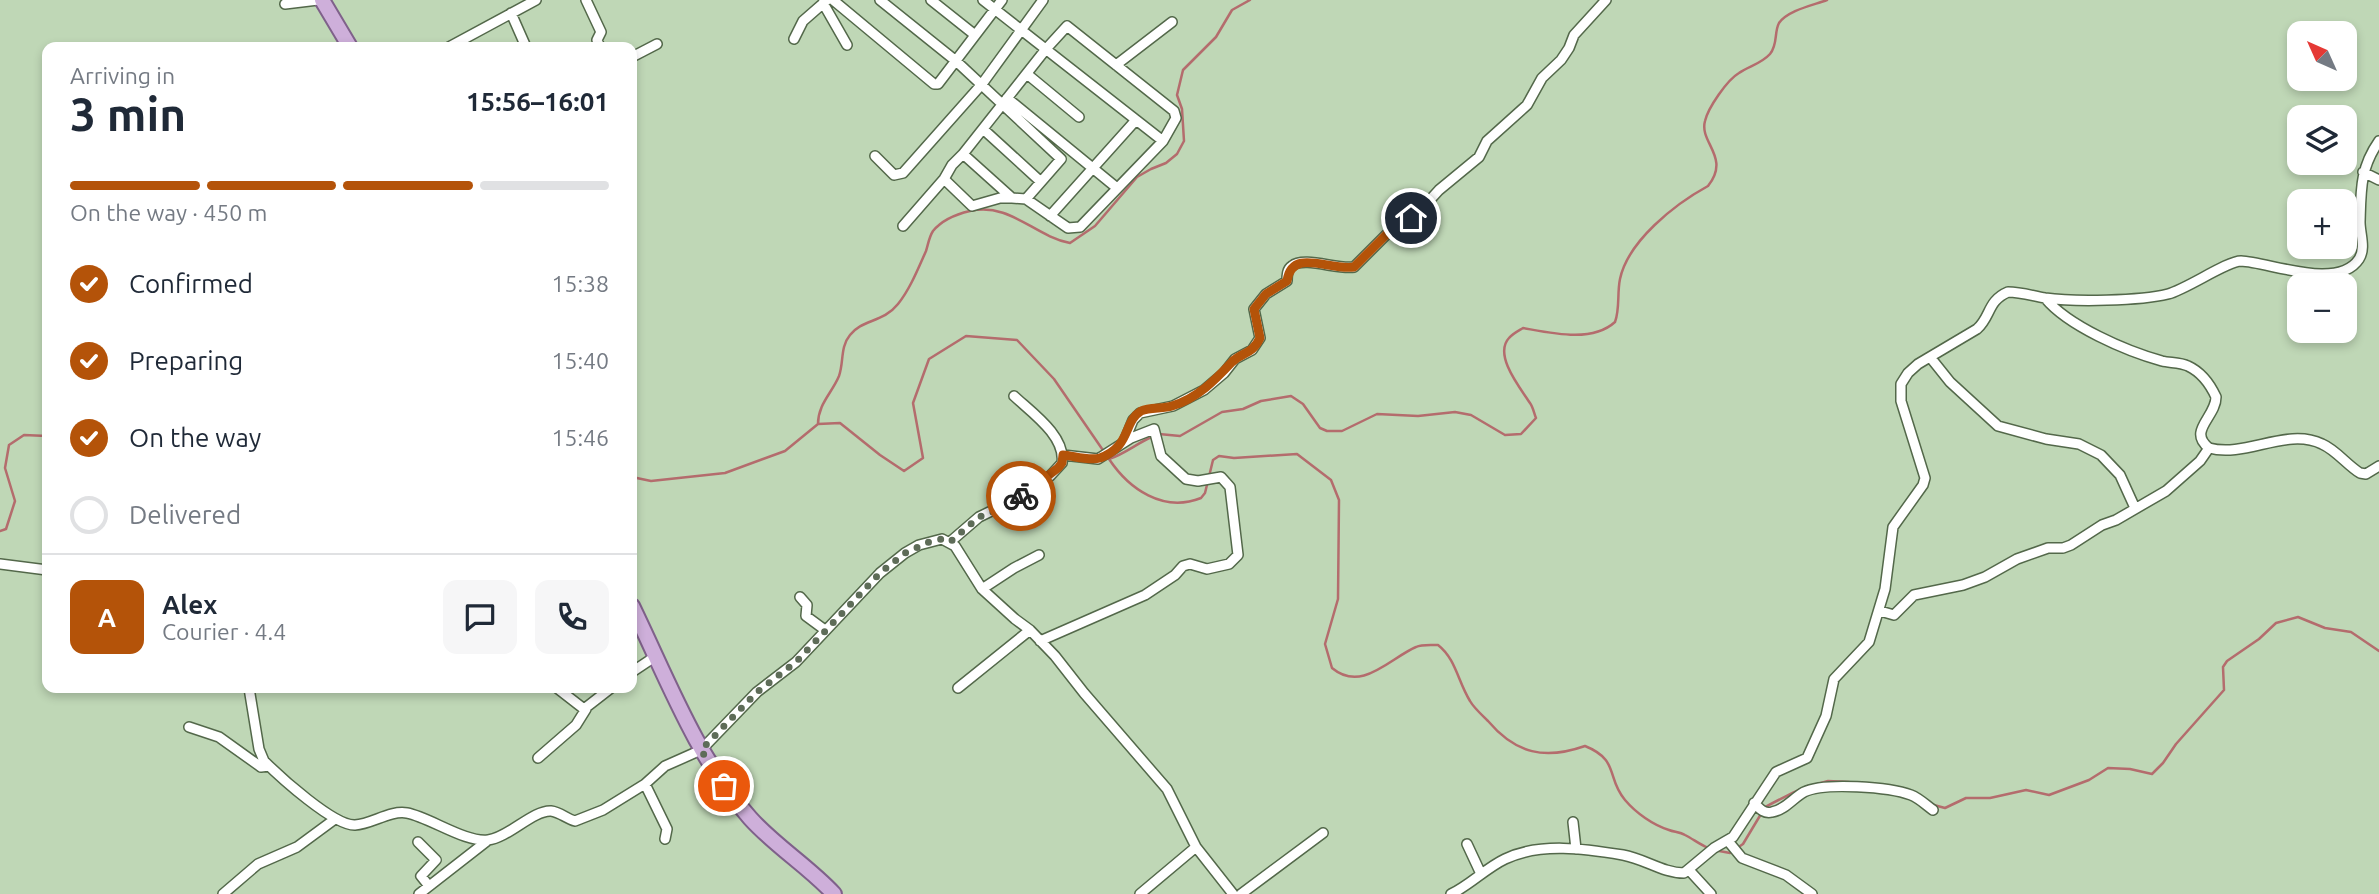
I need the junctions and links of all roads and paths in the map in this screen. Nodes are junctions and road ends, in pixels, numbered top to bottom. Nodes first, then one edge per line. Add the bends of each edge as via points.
1 (320, 0) edge
2 (536, 0) edge
3 (586, 0) edge
4 (880, 0) edge
5 (931, 0) edge
6 (983, 0) edge
7 (1002, 0) edge
8 (1043, 0) edge
9 (1606, 0) edge
10 (828, 1) edge
11 (285, 4) dead end
12 (995, 9) junction
13 (511, 13) junction
14 (1172, 22) dead end
15 (1023, 30) junction
16 (975, 35) junction
17 (794, 39) dead end
18 (347, 42) edge
19 (458, 42) edge
20 (524, 42) edge
21 (598, 42) edge
22 (657, 44) dead end
23 (847, 46) dead end
24 (1046, 49) junction
25 (637, 54) edge
26 (956, 61) junction
27 (1116, 65) junction
28 (1027, 74) junction
29 (982, 84) junction
30 (1005, 101) junction
31 (1079, 117) dead end
32 (1136, 120) junction
33 (983, 130) junction
34 (1163, 141) junction
35 (2379, 141) edge
36 (963, 154) junction
37 (875, 156) dead end
38 (1093, 169) junction
39 (2363, 172) junction
40 (944, 179) junction
41 (2379, 180) edge
42 (1041, 182) junction
43 (1117, 188) junction
44 (1012, 198) junction
45 (1026, 199) junction
46 (1050, 216) junction
47 (903, 226) dead end
48 (2045, 298) junction
49 (1930, 357) junction
50 (1014, 396) dead end
51 (1124, 442) junction
52 (2209, 448) junction
53 (1063, 455) junction
54 (2379, 466) edge
55 (2135, 508) junction
56 (950, 542) junction
57 (1039, 555) dead end
58 (0, 564) edge
59 (42, 569) edge
60 (982, 589) junction
61 (800, 597) dead end
62 (1880, 611) junction
63 (637, 616) edge
64 (825, 630) junction
65 (1030, 630) junction
66 (1041, 640) junction
67 (656, 656) junction
68 (637, 669) edge
69 (958, 688) dead end
70 (250, 693) edge
71 (563, 693) edge
72 (605, 693) edge
73 (586, 709) junction
74 (189, 727) dead end
75 (701, 750) junction
76 (538, 758) dead end
77 (269, 766) junction
78 (645, 784) junction
79 (1759, 808) junction
80 (1933, 810) dead end
81 (335, 819) junction
82 (1573, 822) dead end
83 (1323, 833) dead end
84 (665, 839) dead end
85 (487, 841) junction
86 (418, 842) dead end
87 (1730, 843) junction
88 (1467, 844) dead end
89 (1196, 847) junction
90 (1576, 849) junction
91 (1689, 870) junction
92 (1481, 874) junction
93 (429, 886) junction
94 (1458, 893) edge
95 (223, 894) edge
96 (419, 894) edge
97 (834, 894) edge
98 (1140, 894) edge
99 (1233, 894) edge
100 (1241, 894) edge
101 (1711, 894) edge
102 (1812, 894) edge

1 - 11 street
1 - 18 main road
2 - 13 street
3 - 21 street via 601,32
4 - 26 street
5 - 16 street
6 - 12 street
7 - 12 street
8 - 15 street
9 - 51 street via 1574,35 1527,105 1418,213 1397,224 1358,265 1294,264 1287,281 1266,294 1254,309 1260,338 1252,350 1235,359 1194,396 1173,406 1140,412
10 - 17 street via 803,21
10 - 23 street
10 - 26 street via 934,84
12 - 15 street
12 - 16 street
13 - 19 street
13 - 20 street
14 - 27 street
15 - 24 street
15 - 29 street
16 - 26 street
22 - 25 street
24 - 27 street via 1067,26
24 - 28 street
24 - 32 street
26 - 29 street
27 - 34 street via 1174,111 1176,118
28 - 30 street
28 - 31 street
29 - 30 street
29 - 37 street via 902,173 894,175
30 - 33 street
30 - 38 street
30 - 42 street via 1061,159
32 - 34 street
32 - 38 street
33 - 36 street
33 - 42 street
34 - 43 street
35 - 39 street
36 - 40 street
36 - 44 street
38 - 43 street
38 - 46 street
39 - 41 street
39 - 48 street via 2362,250 2346,269 2301,273 2237,261 2167,294 2129,299
40 - 44 street via 972,206
40 - 47 street
42 - 45 street
43 - 46 street via 1080,228 1071,229
44 - 45 street
45 - 46 street
48 - 49 street via 2018,292 2001,295 1991,304 1983,324
48 - 52 street via 2066,319 2130,350 2190,366 2204,378 2217,397 2199,432
49 - 55 street via 1998,426 2079,444 2101,456 2120,475
49 - 62 street via 1901,384 1901,401 1925,478 1893,527
50 - 53 street via 1047,428
51 - 53 street via 1098,459
51 - 66 street via 1156,433 1161,456 1186,479 1222,477 1228,482 1237,558 1207,569 1184,566 1145,594
52 - 54 street via 2236,450 2311,440 2324,444 2360,474
52 - 55 street via 2166,491
53 - 56 street via 1062,463 1050,475 979,517
55 - 62 street via 2067,547 2048,548 1963,585 1914,596 1898,614
56 - 60 street
56 - 64 street via 931,541 905,553
57 - 60 street
58 - 59 street
60 - 65 street
61 - 64 street via 807,605 806,616
62 - 79 street via 1870,642 1834,679 1826,716 1807,758 1776,772
63 - 67 main road
64 - 75 street
65 - 66 street
65 - 69 street
66 - 89 street via 1167,789
67 - 68 street
67 - 75 main road
70 - 77 street via 259,749
71 - 73 street
72 - 73 street
73 - 76 street via 576,725
74 - 77 street via 219,737 261,767
75 - 78 street via 665,766
75 - 97 main road via 752,820
77 - 81 street
78 - 84 street via 667,829
78 - 85 street via 576,821 545,812
79 - 80 street via 1781,809 1805,792 1839,786 1902,792
79 - 87 street
81 - 85 street via 356,825 408,813
81 - 95 street via 297,847 258,864
82 - 90 street
83 - 100 street
85 - 93 street
86 - 93 street via 436,860 421,876
87 - 91 street via 1710,851
87 - 102 street via 1742,858 1786,875
88 - 92 street
89 - 98 street
89 - 99 street
90 - 91 street via 1641,858 1668,872
90 - 92 street via 1528,851
91 - 101 street
92 - 94 street
93 - 96 street

